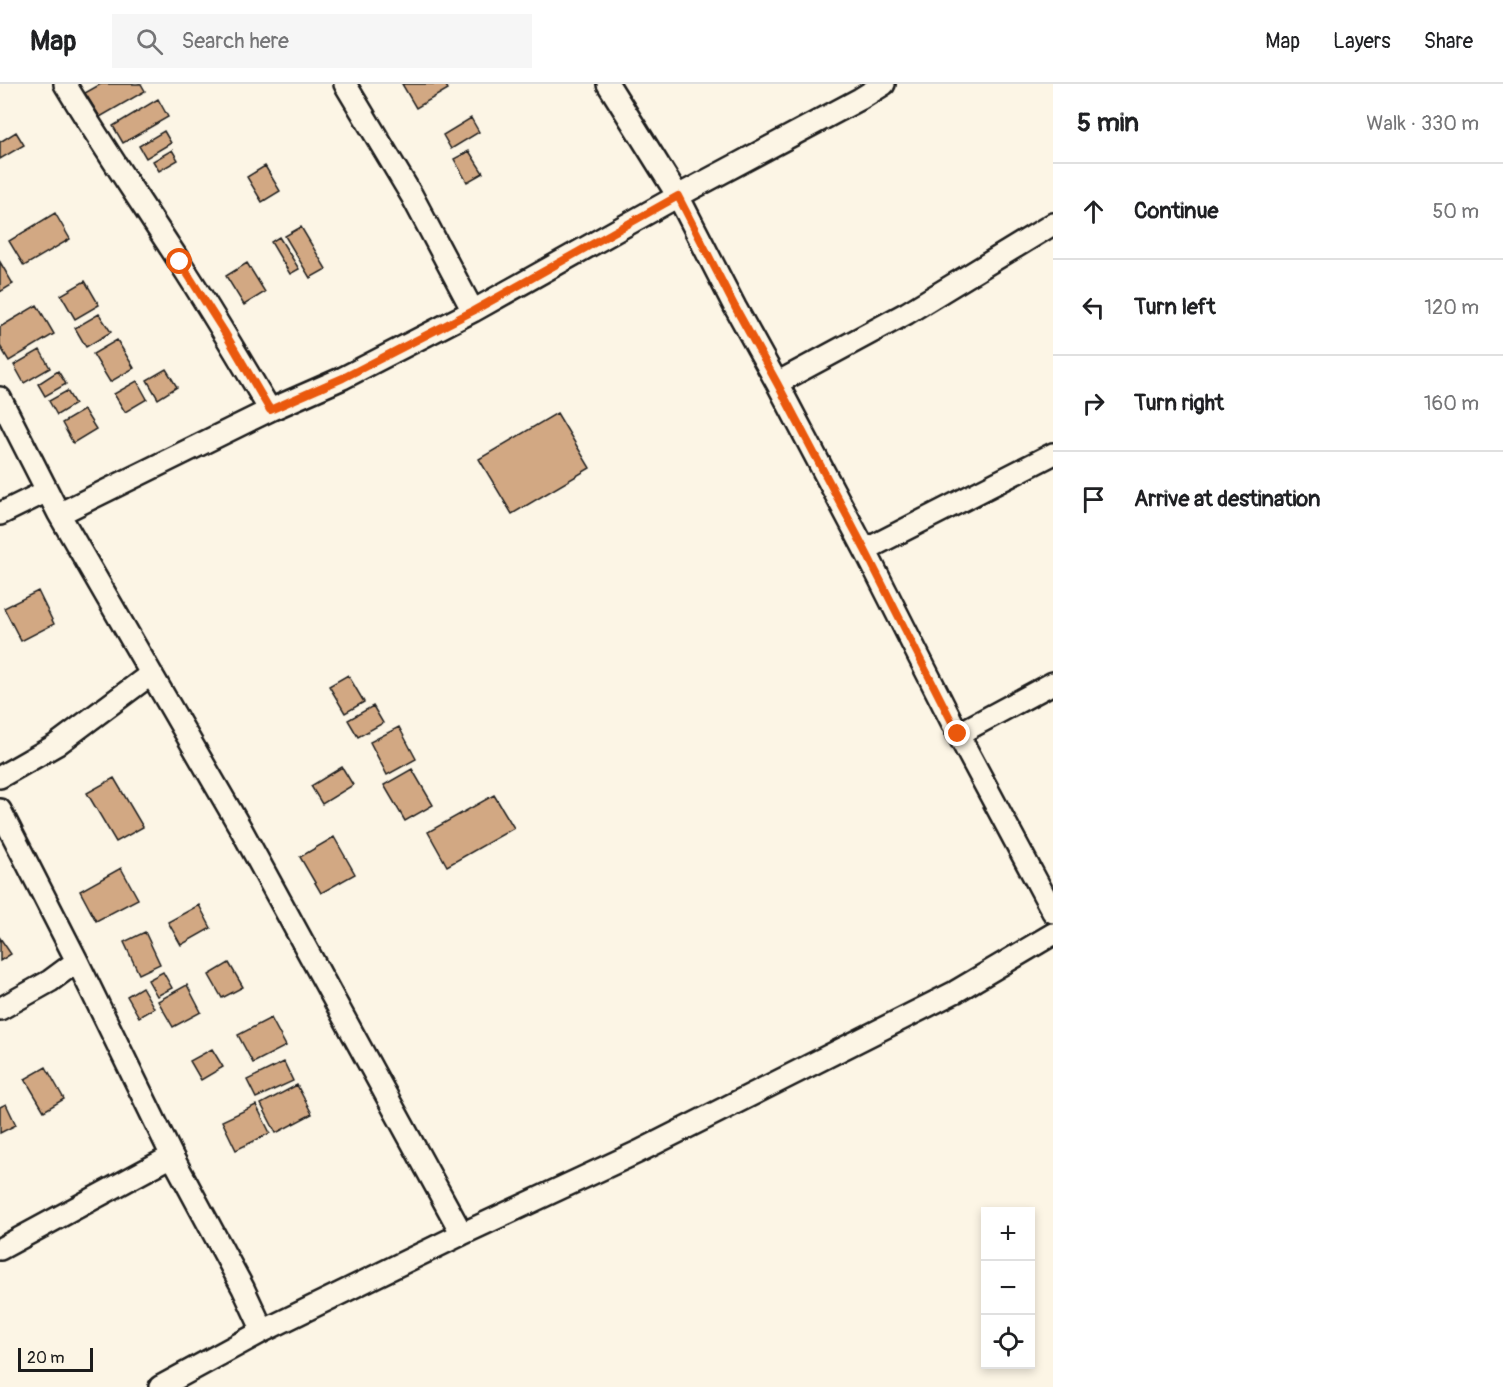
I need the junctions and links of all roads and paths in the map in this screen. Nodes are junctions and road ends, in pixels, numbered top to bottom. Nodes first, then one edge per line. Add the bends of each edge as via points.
1 (64, 84) edge
2 (345, 84) edge
3 (608, 84) edge
4 (884, 84) edge
5 (856, 91) edge
6 (678, 196) junction
7 (1053, 224) edge
8 (473, 311) junction
9 (777, 383) junction
10 (0, 398) edge
11 (270, 410) junction
12 (1053, 454) edge
13 (47, 491) junction
14 (0, 514) edge
15 (59, 514) junction
16 (865, 550) junction
17 (151, 674) junction
18 (1053, 683) edge
19 (958, 734) junction
20 (0, 777) edge
21 (0, 810) edge
22 (1053, 912) edge
23 (1053, 934) edge
24 (77, 961) junction
25 (0, 1009) edge
26 (172, 1156) junction
27 (462, 1234) junction
28 (0, 1249) edge
29 (263, 1332) junction
30 (160, 1387) edge

1 - 11 street via 208,306
2 - 8 street via 412,196
3 - 6 street
4 - 5 street
5 - 6 street
6 - 8 street
6 - 9 street
7 - 9 street via 907,313
8 - 11 street via 343,378
9 - 16 street
10 - 13 street
11 - 15 street
12 - 16 street
13 - 14 street
13 - 15 street
15 - 17 street
16 - 19 street
17 - 20 street via 56,745
17 - 27 street via 241,829
18 - 19 street
19 - 22 street
21 - 24 street
23 - 27 street via 955,992 638,1152
24 - 25 street
24 - 26 street
26 - 28 street
26 - 29 street
27 - 29 street
29 - 30 street

